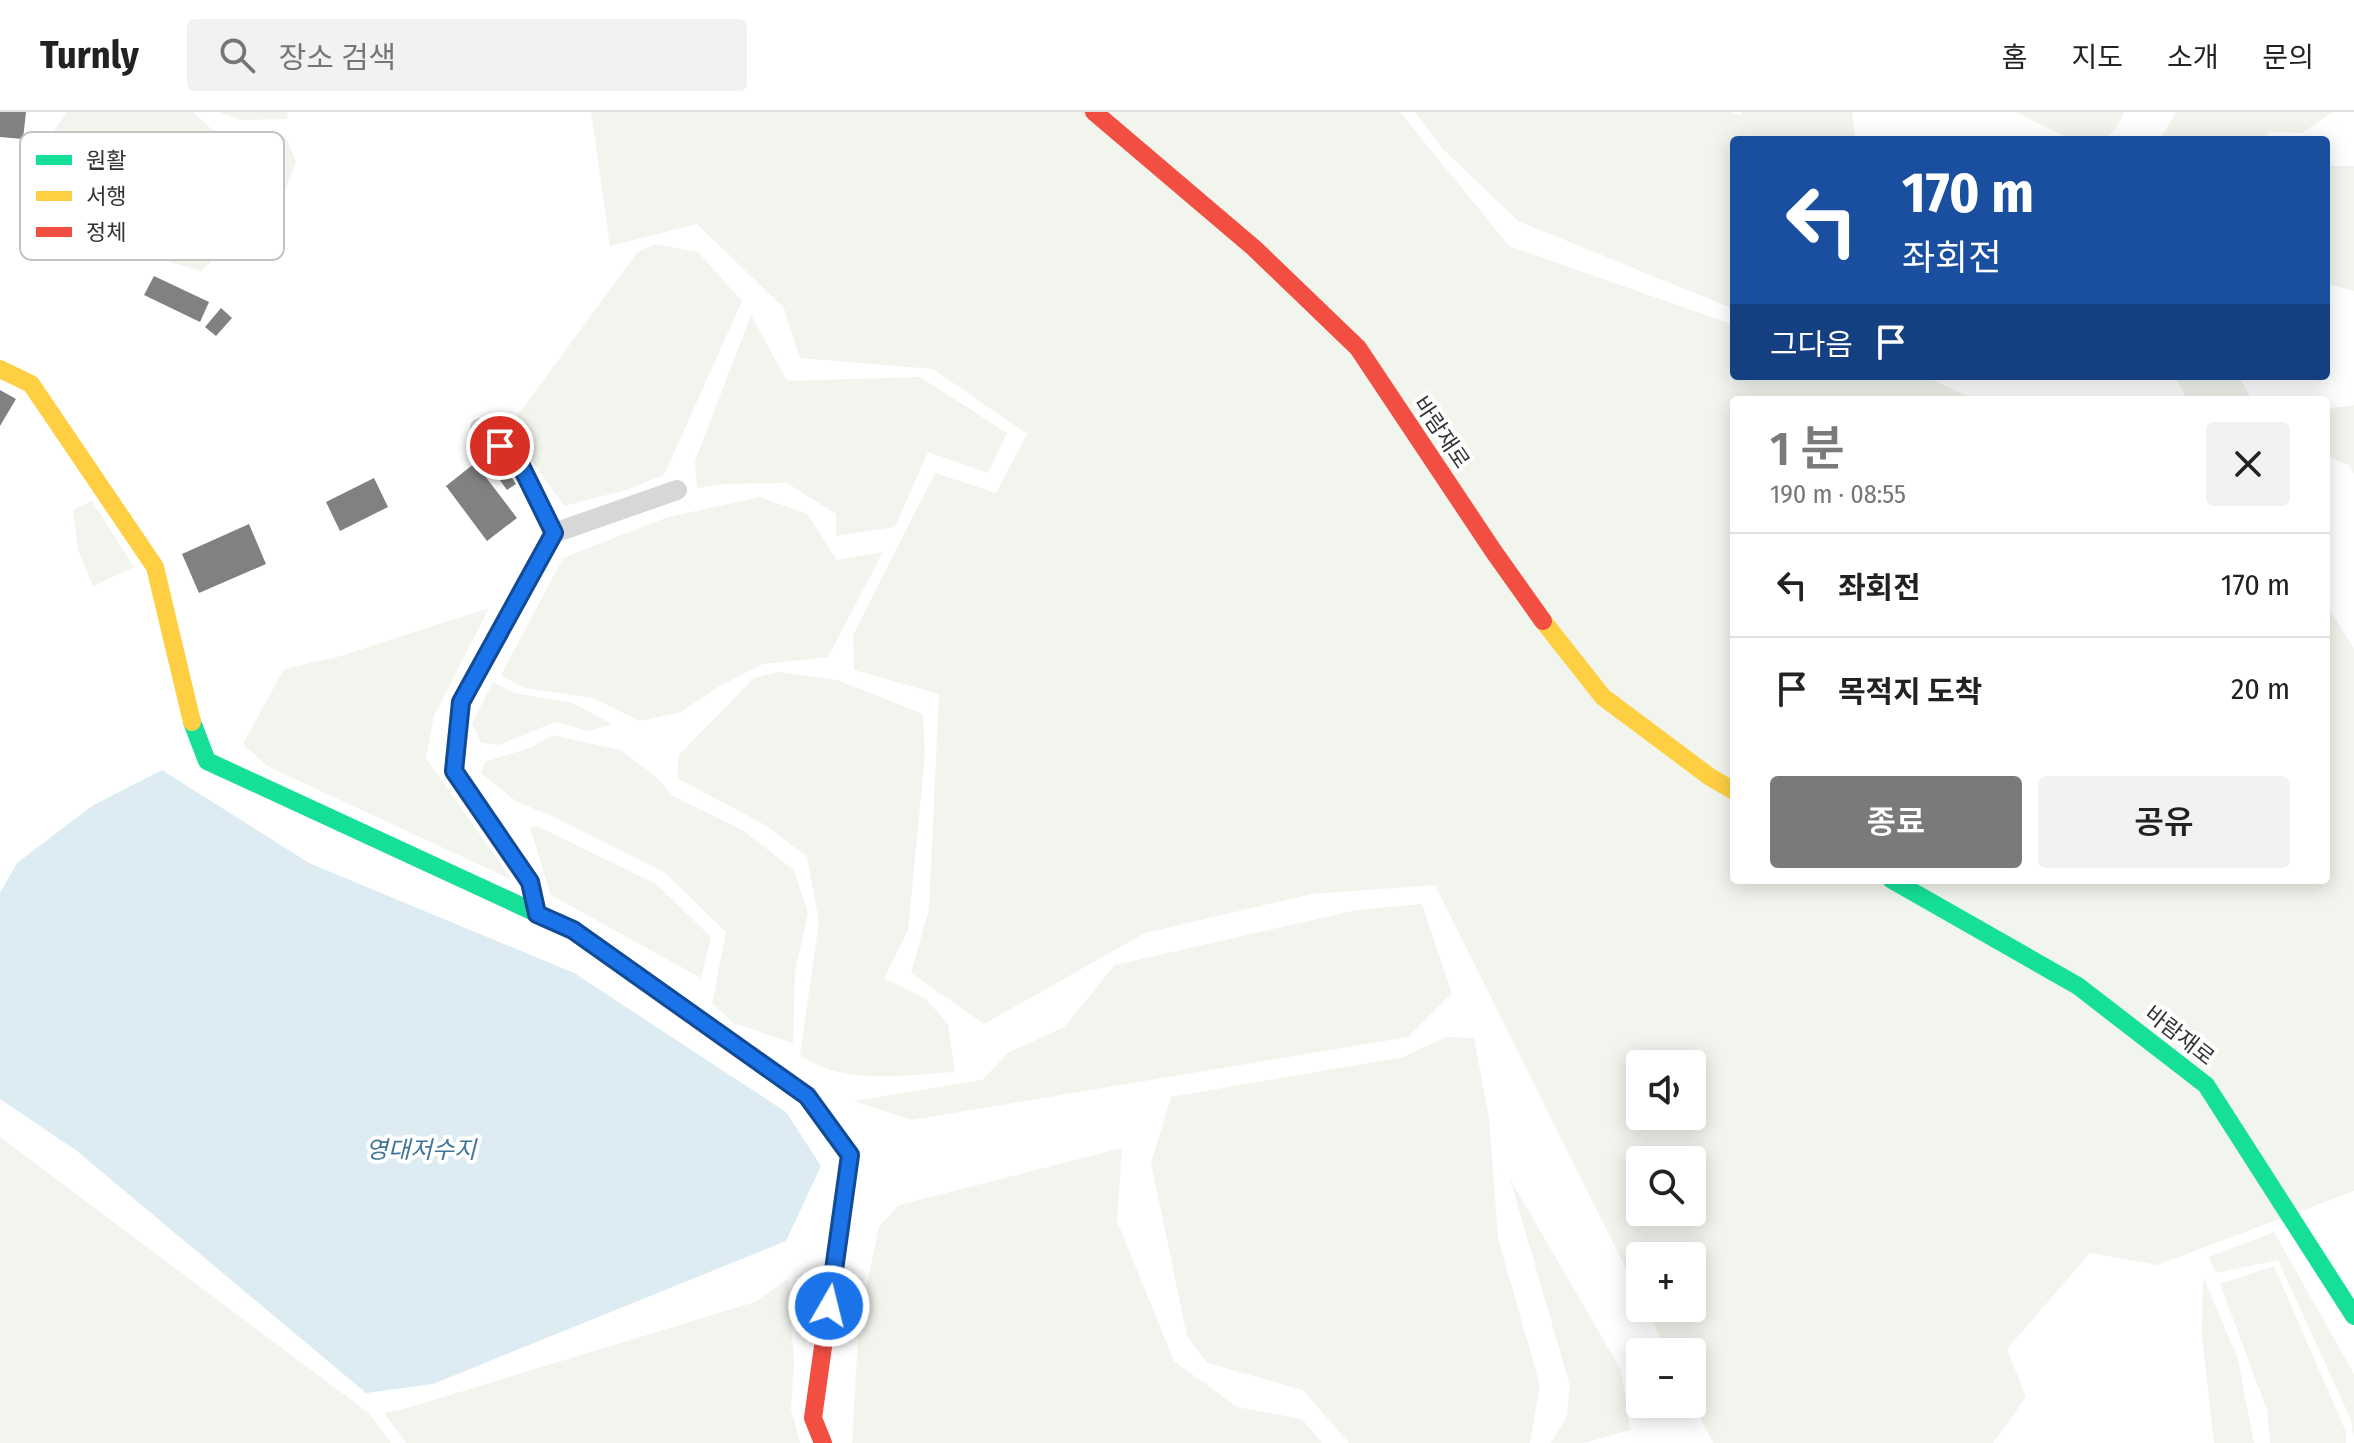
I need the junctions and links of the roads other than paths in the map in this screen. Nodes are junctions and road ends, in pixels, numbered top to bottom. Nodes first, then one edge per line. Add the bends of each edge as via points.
1 (1094, 112) edge
2 (0, 369) edge
3 (480, 428) dead end
4 (677, 490) dead end
5 (554, 533) junction
6 (1730, 789) edge
7 (1899, 884) edge
8 (537, 914) junction
9 (2354, 1316) edge
10 (823, 1443) edge

1 - 6 street, 바람재로 via 1254,248 1358,348 1480,531 1603,697
2 - 8 street via 31,384 155,567 188,711 207,761
3 - 5 lane via 520,464
4 - 5 lane
5 - 8 lane via 461,702 454,771 530,882
7 - 9 street, 바람재로 via 2078,986 2206,1085
8 - 10 street via 573,930 807,1096 850,1155 813,1418

